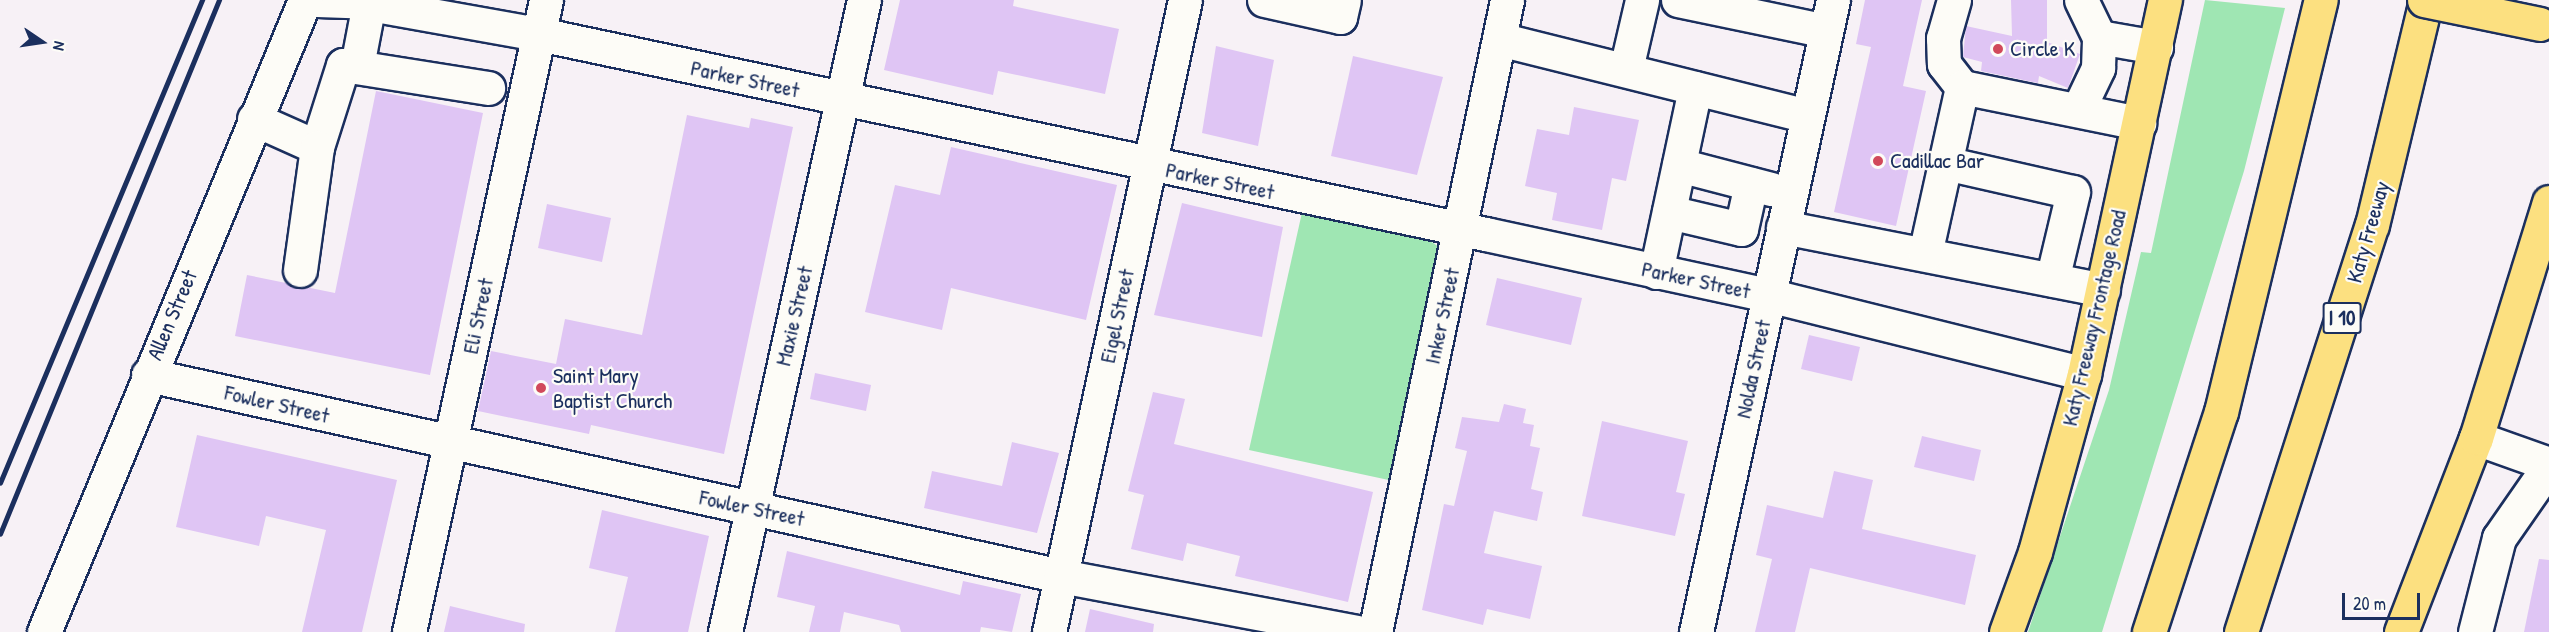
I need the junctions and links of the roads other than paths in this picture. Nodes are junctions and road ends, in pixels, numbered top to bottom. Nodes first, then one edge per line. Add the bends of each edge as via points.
1 (304, 0) edge
2 (317, 0) edge
3 (546, 0) edge
4 (864, 0) edge
5 (1185, 0) edge
6 (1264, 0) edge
7 (1344, 0) edge
8 (1507, 0) edge
9 (1642, 0) edge
10 (1678, 0) edge
11 (1954, 0) edge
12 (2081, 0) edge
13 (2165, 0) edge
14 (2321, 0) edge
15 (2425, 0) edge
16 (358, 1) edge
17 (1829, 16) edge
18 (2545, 25) edge
19 (539, 34) junction
20 (2099, 37) junction
21 (1499, 39) junction
22 (2156, 47) junction
23 (357, 66) junction
24 (1626, 69) junction
25 (1962, 87) junction
26 (488, 88) dead end
27 (1695, 88) junction
28 (842, 100) junction
29 (2078, 110) junction
30 (1807, 116) junction
31 (254, 118) junction
32 (2139, 123) junction
33 (317, 147) junction
34 (1945, 163) junction
35 (1678, 165) junction
36 (1150, 166) junction
37 (1751, 184) junction
38 (1790, 194) junction
39 (2549, 202) edge
40 (1669, 212) junction
41 (1783, 227) junction
42 (1461, 230) junction
43 (1925, 254) junction
44 (300, 270) dead end
45 (1656, 272) junction
46 (2540, 274) edge
47 (2052, 280) junction
48 (2103, 290) junction
49 (1768, 296) junction
50 (2084, 374) junction
51 (148, 375) junction
52 (2476, 438) junction
53 (450, 444) junction
54 (2549, 465) edge
55 (752, 507) junction
56 (1061, 576) junction
57 (44, 632) edge
58 (410, 632) edge
59 (725, 632) edge
60 (1049, 632) edge
61 (1357, 632) edge
62 (1375, 632) edge
63 (1696, 632) edge
64 (2006, 632) edge
65 (2149, 632) edge
66 (2241, 632) edge
67 (2401, 632) edge
68 (2475, 632) edge

1 - 31 street, Allen Street
2 - 16 street, Parker Street
3 - 19 street, Eli Street
4 - 28 street, Maxie Street
5 - 36 street, Eigel Street
6 - 7 street via 1340,17
8 - 21 street, Inker Street
9 - 24 street
10 - 17 street
11 - 25 street via 1943,39 1944,64
12 - 20 street
13 - 22 main road, Katy Freeway Frontage Road
14 - 65 main road via 2221,412
15 - 18 main road, bridge
15 - 66 main road, Katy Freeway / I 10 via 2372,225
16 - 19 street, Parker Street
16 - 23 street
17 - 30 street, Nolda Street
19 - 28 street, Parker Street
19 - 53 street, Eli Street
20 - 22 street
20 - 29 street via 2098,68 2090,95
21 - 24 street
21 - 42 street, Inker Street
22 - 32 main road, Katy Freeway Frontage Road
23 - 26 street
23 - 33 street via 343,65
24 - 27 street
25 - 29 street
25 - 34 street
27 - 30 street
27 - 35 street
28 - 36 street, Parker Street
28 - 55 street, Maxie Street
29 - 32 street
30 - 38 street, Nolda Street
31 - 33 street
31 - 51 street, Allen Street
32 - 48 main road, Katy Freeway Frontage Road
33 - 44 street
34 - 43 street
34 - 47 street via 2073,192
35 - 37 street
35 - 40 street
36 - 42 street, Parker Street
36 - 56 street, Eigel Street
37 - 38 street
37 - 40 street via 1741,229
38 - 41 street, Nolda Street
39 - 46 main road
40 - 45 street
41 - 43 street
41 - 49 street, Nolda Street
42 - 45 street, Parker Street
42 - 62 street, Inker Street
43 - 47 street
45 - 49 street, Parker Street
46 - 52 main road
47 - 48 street
48 - 50 main road, Katy Freeway Frontage Road
49 - 50 street, Parker Street
49 - 63 street, Nolda Street
50 - 64 main road, Katy Freeway Frontage Road via 2035,552
51 - 53 street, Fowler Street
51 - 57 street, Allen Street
52 - 54 street
52 - 67 main road
53 - 55 street, Fowler Street
53 - 58 street, Eli Street
54 - 68 street via 2499,538
55 - 56 street, Fowler Street
55 - 59 street, Maxie Street
56 - 60 street, Eigel Street
56 - 61 street, Fowler Street

